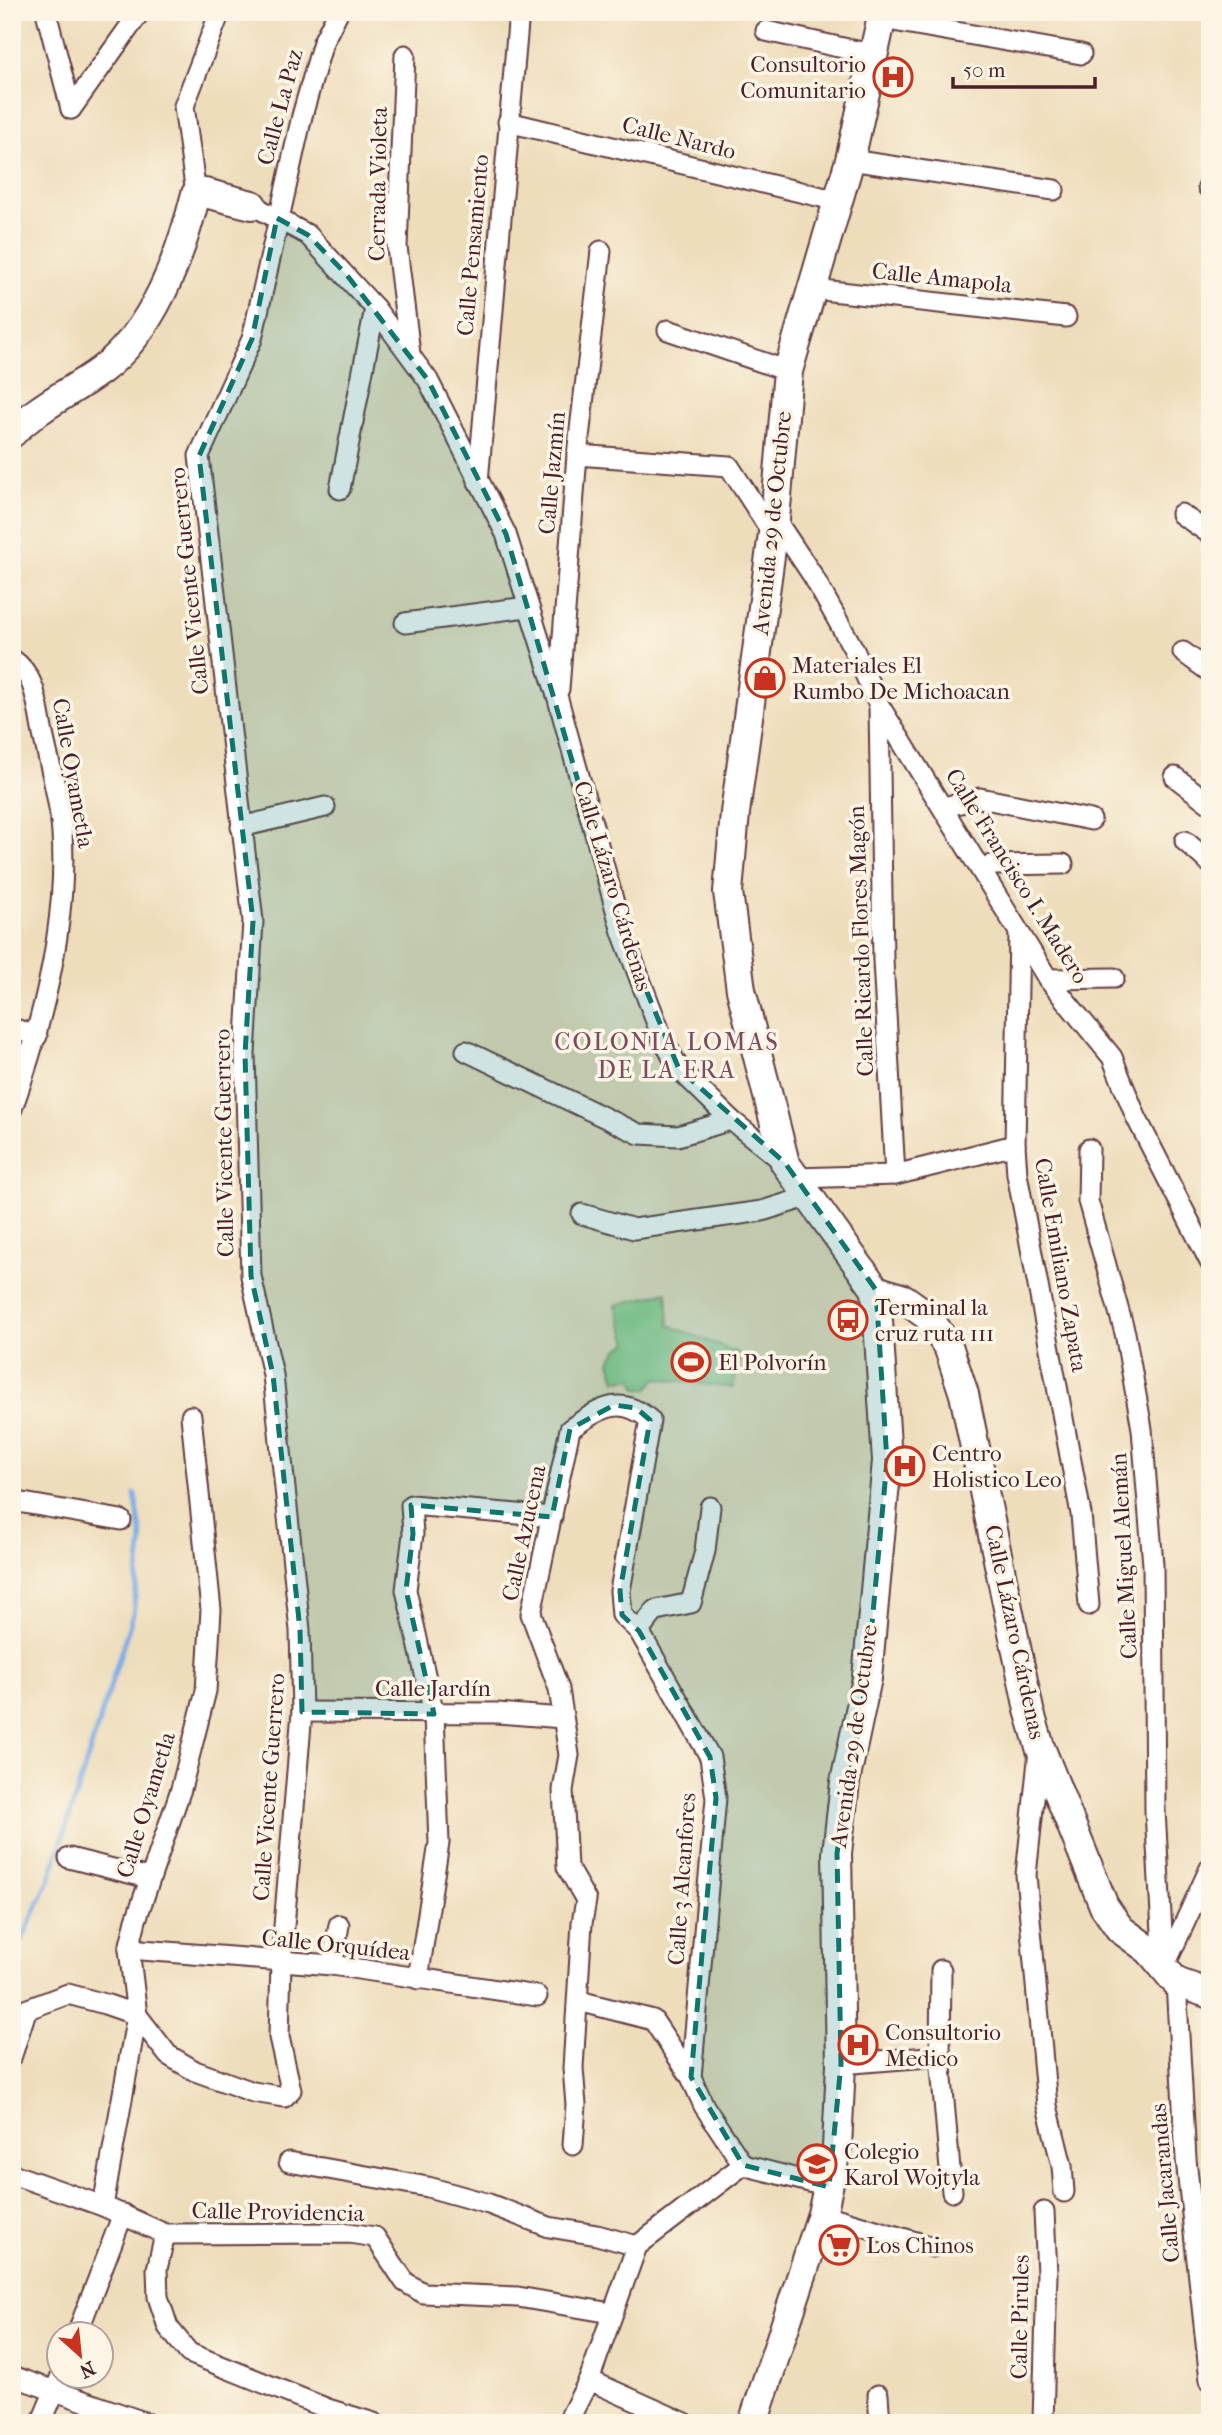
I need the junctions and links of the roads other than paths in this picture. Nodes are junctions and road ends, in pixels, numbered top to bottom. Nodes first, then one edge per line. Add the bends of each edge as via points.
1 (46, 12) edge
2 (140, 12) edge
3 (220, 12) edge
4 (338, 12) edge
5 (519, 12) edge
6 (882, 16) edge
7 (766, 31) dead end
8 (1081, 54) dead end
9 (405, 55) dead end
10 (875, 55) junction
11 (508, 122) junction
12 (850, 160) junction
13 (1054, 190) dead end
14 (201, 193) junction
15 (838, 201) junction
16 (252, 205) joint
17 (277, 218) junction
18 (601, 251) dead end
19 (813, 289) junction
20 (375, 308) junction
21 (1066, 317) dead end
22 (668, 330) dead end
23 (410, 355) junction
24 (788, 371) junction
25 (12, 433) edge
26 (577, 455) junction
27 (478, 483) junction
28 (340, 489) dead end
29 (1181, 514) dead end
30 (774, 527) junction
31 (1210, 534) edge
32 (527, 607) junction
33 (405, 623) dead end
34 (1183, 652) dead end
35 (12, 659) edge
36 (1210, 672) edge
37 (558, 699) junction
38 (879, 705) junction
39 (1175, 777) dead end
40 (1210, 804) edge
41 (325, 807) dead end
42 (944, 807) junction
43 (1091, 820) dead end
44 (242, 827) junction
45 (1185, 841) dead end
46 (1210, 863) edge
47 (1063, 864) dead end
48 (984, 872) junction
49 (1019, 932) junction
50 (1114, 978) dead end
51 (1048, 979) junction
52 (12, 1028) edge
53 (37, 1036) junction
54 (466, 1051) dead end
55 (12, 1109) edge
56 (731, 1120) junction
57 (1015, 1145) junction
58 (1089, 1149) dead end
59 (895, 1175) junction
60 (797, 1179) junction
61 (582, 1214) dead end
62 (1210, 1262) edge
63 (876, 1290) junction
64 (191, 1416) dead end
65 (650, 1420) joint
66 (12, 1501) edge
67 (710, 1507) dead end
68 (552, 1517) junction
69 (121, 1520) dead end
70 (1089, 1605) dead end
71 (639, 1631) junction
72 (302, 1712) junction
73 (434, 1714) junction
74 (563, 1718) junction
75 (1040, 1747) junction
76 (69, 1858) dead end
77 (1210, 1868) edge
78 (149, 1878) junction
79 (338, 1925) dead end
80 (130, 1949) junction
81 (281, 1962) junction
82 (332, 1965) junction
83 (942, 1970) dead end
84 (1170, 1974) junction
85 (418, 1979) junction
86 (1210, 1994) edge
87 (537, 1996) dead end
88 (579, 2001) junction
89 (19, 2013) edge
90 (137, 2015) junction
91 (12, 2055) edge
92 (940, 2056) junction
93 (841, 2064) junction
94 (691, 2077) junction
95 (573, 2145) dead end
96 (289, 2162) dead end
97 (743, 2165) junction
98 (14, 2181) edge
99 (829, 2187) junction
100 (952, 2192) dead end
101 (1064, 2192) dead end
102 (103, 2206) junction
103 (1044, 2212) dead end
104 (123, 2214) junction
105 (822, 2214) junction
106 (165, 2234) junction
107 (637, 2246) junction
108 (933, 2247) dead end
109 (611, 2313) junction
110 (83, 2320) edge
111 (12, 2376) edge
112 (589, 2379) junction
113 (1210, 2380) edge
114 (46, 2381) edge
115 (55, 2390) edge
116 (74, 2390) edge
117 (878, 2395) dead end
118 (41, 2423) edge
119 (147, 2423) edge
120 (374, 2423) edge
121 (567, 2423) edge
122 (685, 2423) edge
123 (753, 2423) edge
124 (880, 2423) edge
125 (1043, 2423) edge

1 - 2 street via 71,109
3 - 14 street via 184,106
4 - 17 street, Calle La Paz via 323,42
5 - 11 street, Calle Pensamiento
6 - 8 street
6 - 10 street, Avenida 29 de Octubre
7 - 10 street
9 - 23 street, Cerrada Violeta via 397,247
10 - 12 street, Avenida 29 de Octubre
11 - 15 street, Calle Nardo
11 - 27 street, Calle Pensamiento
12 - 13 street
12 - 15 street, Avenida 29 de Octubre
14 - 16 street, Calle Lázaro Cárdenas
14 - 25 street via 171,274 155,306 131,337 102,369 27,418
15 - 19 street, Avenida 29 de Octubre
16 - 17 street, Calle Lázaro Cárdenas
17 - 20 street, Calle Lázaro Cárdenas via 308,235
17 - 44 street, Calle Vicente Guerrero via 252,339 199,456
18 - 26 street, Calle Jazmín
19 - 21 street, Calle Amapola
19 - 24 street, Avenida 29 de Octubre
20 - 23 street, Calle Lázaro Cárdenas
20 - 28 street
22 - 24 street
23 - 27 street, Calle Lázaro Cárdenas via 428,380
24 - 30 street, Avenida 29 de Octubre
26 - 30 street, Calle Francisco I. Madero via 729,466
26 - 37 street, Calle Jazmín
27 - 32 street, Calle Lázaro Cárdenas via 506,534
29 - 31 street
30 - 38 street, Calle Francisco I. Madero via 813,576
30 - 60 street, Avenida 29 de Octubre via 728,892 741,990
32 - 33 street
32 - 37 street, Calle Lázaro Cárdenas
34 - 36 street
35 - 53 street, Calle Oyametla via 30,673 62,831 64,876
37 - 56 street, Calle Lázaro Cárdenas via 622,932 662,1037 679,1069
38 - 42 street, Calle Francisco I. Madero
38 - 59 street, Calle Ricardo Flores Magón via 883,960
39 - 40 street
41 - 44 street
42 - 43 street via 980,799
42 - 48 street, Calle Francisco I. Madero
44 - 72 street, Calle Vicente Guerrero via 253,921 245,1054 251,1276 273,1375 300,1630
45 - 46 street
47 - 48 street via 992,865
48 - 49 street, Calle Francisco I. Madero
49 - 51 street, Calle Francisco I. Madero
49 - 57 street, Calle Emiliano Zapata
50 - 51 street
51 - 62 street, Calle Francisco I. Madero via 1112,1057 1136,1118
52 - 53 street
53 - 55 street, Calle Oyametla
54 - 56 street via 639,1134 678,1136
56 - 60 street, Calle Lázaro Cárdenas
57 - 59 street
57 - 70 street, Calle Emiliano Zapata via 1081,1514
58 - 84 street, Calle Miguel Alemán via 1088,1201 1125,1333 1142,1429 1153,1565 1155,1811
59 - 60 street
60 - 61 street via 762,1211 634,1229
60 - 63 street, Calle Lázaro Cárdenas
63 - 75 street, Calle Lázaro Cárdenas via 904,1299 928,1316 949,1349 964,1394
63 - 93 street, Avenida 29 de Octubre via 887,1461 867,1678 845,1782 837,1853
64 - 78 street, Calle Oyametla via 211,1610 206,1691 180,1789
65 - 68 street, Calle Azucena via 636,1408 614,1405 570,1429
65 - 71 street, Calle 3 Alcanfores via 620,1591 622,1615
66 - 69 street
67 - 71 street via 705,1551 691,1603 656,1610
68 - 73 street via 411,1505 413,1534 406,1590
68 - 74 street, Calle Azucena via 531,1614 559,1689
71 - 94 street, Calle 3 Alcanfores via 710,1757 716,1798
72 - 73 street, Calle Jardín
72 - 81 street, Calle Vicente Guerrero
73 - 74 street, Calle Jardín
73 - 85 street via 439,1843
74 - 88 street, Calle Azucena via 569,1755 563,1790 567,1867 586,1899
75 - 84 street, Calle Lázaro Cárdenas via 1104,1906 1120,1929 1149,1950
75 - 101 street via 1027,1875 1046,2106
76 - 78 street
77 - 84 street
78 - 80 street, Calle Oyametla
79 - 82 street
80 - 81 street, Calle Orquídea
80 - 90 street, Calle Oyametla
81 - 82 street, Calle Orquídea
81 - 90 street, Calle Vicente Guerrero via 279,2037 291,2090 285,2097 253,2092 195,2071 168,2055
82 - 85 street, Calle Orquídea
83 - 92 street
84 - 86 street, Calle Lázaro Cárdenas
84 - 113 street, Calle Jacarandas
85 - 87 street, Calle Orquídea
88 - 94 street via 653,2020
88 - 95 street, Calle Azucena
89 - 90 street via 68,1994
89 - 91 street
90 - 102 street, Calle Oyametla
92 - 93 street
92 - 100 street
93 - 99 street, Avenida 29 de Octubre via 837,2147
94 - 97 street via 704,2106
96 - 107 street via 428,2187 549,2227
97 - 99 street
97 - 107 street
98 - 102 street, Calle Providencia
99 - 105 street, Avenida 29 de Octubre
102 - 104 street, Calle Providencia
103 - 125 street, Calle Pirules
104 - 106 street, Calle Providencia
104 - 110 street
105 - 108 street
105 - 123 street, Avenida 29 de Octubre
106 - 109 street, Calle Providencia via 374,2237 405,2282 423,2293 518,2297
106 - 120 street via 157,2269 158,2297 168,2327 190,2353 316,2405
107 - 109 street
109 - 112 street
111 - 114 street
112 - 121 street
112 - 122 street
115 - 118 street
116 - 119 street
117 - 124 street

